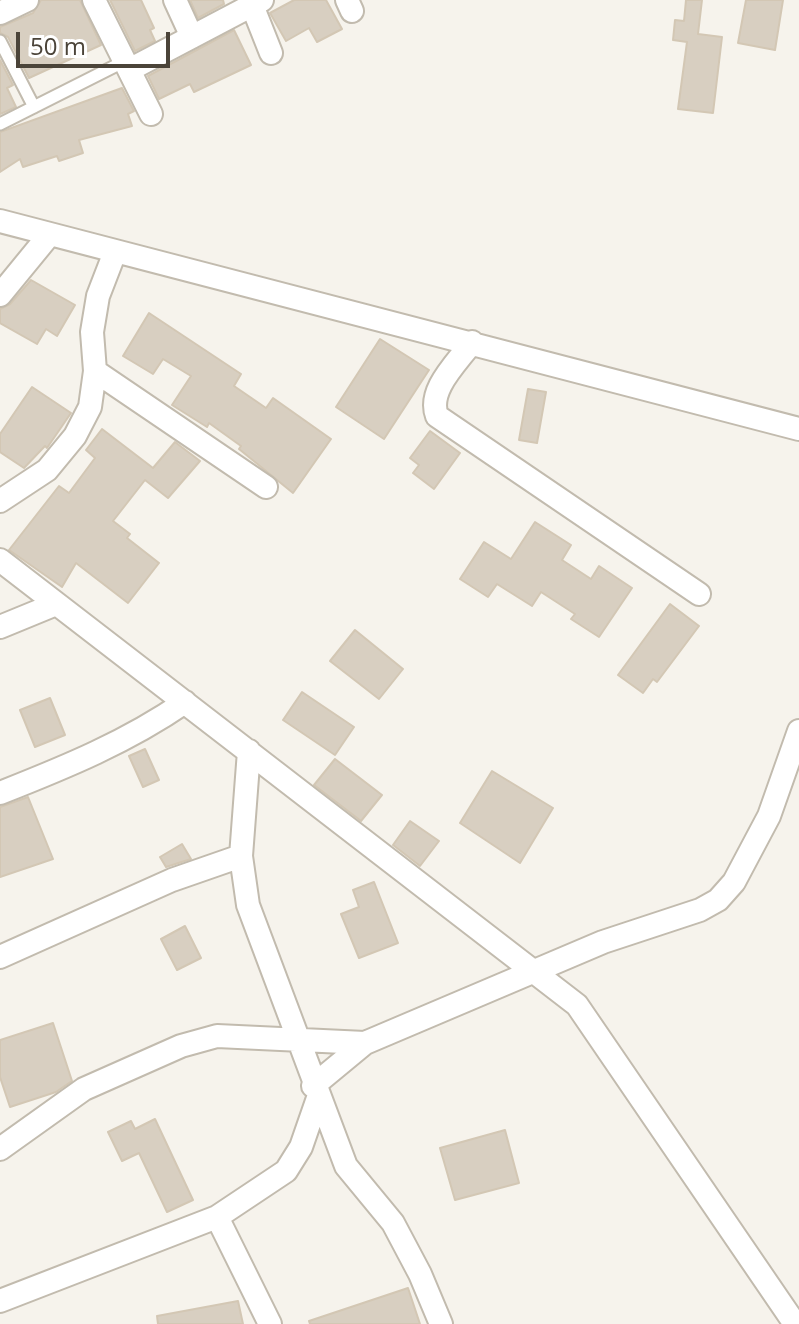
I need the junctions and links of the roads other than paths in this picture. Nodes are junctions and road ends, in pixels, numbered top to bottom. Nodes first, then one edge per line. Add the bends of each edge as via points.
1 (27, 0) edge
2 (94, 0) edge
3 (175, 0) edge
4 (255, 2) edge
5 (0, 13) edge
6 (192, 37) junction
7 (0, 41) edge
8 (271, 53) dead end
9 (127, 66) junction
10 (34, 107) junction
11 (151, 114) dead end
12 (0, 124) edge
13 (0, 221) edge
14 (50, 234) junction
15 (115, 252) junction
16 (0, 295) edge
17 (472, 342) junction
18 (95, 371) junction
19 (799, 429) edge
20 (266, 487) dead end
21 (0, 501) edge
22 (0, 560) edge
23 (699, 594) dead end
24 (56, 604) junction
25 (0, 627) edge
26 (185, 702) junction
27 (799, 731) edge
28 (249, 751) junction
29 (0, 793) edge
30 (241, 856) junction
31 (2, 950) edge
32 (534, 971) junction
33 (295, 1038) junction
34 (365, 1043) junction
35 (316, 1092) junction
36 (0, 1149) edge
37 (217, 1217) junction
38 (0, 1301) edge
39 (270, 1324) edge
40 (441, 1324) edge
41 (795, 1324) edge

1 - 5 street
2 - 9 street
3 - 6 street
4 - 6 street
4 - 8 street
6 - 9 street
7 - 10 lane
9 - 10 lane
9 - 11 street
10 - 12 lane
13 - 14 street
14 - 15 street
14 - 16 street
15 - 17 street
15 - 18 street via 98,296 92,332
17 - 19 street
17 - 23 street via 436,393 437,416
18 - 20 street
18 - 21 street via 90,407 75,436 47,470
22 - 24 street
24 - 25 street
24 - 26 street
26 - 28 street
26 - 29 street via 99,754
27 - 32 street via 769,816 734,882 718,900
28 - 30 street
28 - 32 street
30 - 31 street
30 - 33 street via 248,905
32 - 34 street
32 - 41 street via 577,1005
33 - 34 street
33 - 35 street
33 - 36 street via 217,1036 181,1046 84,1089
34 - 35 street
35 - 37 street via 301,1147 286,1171
35 - 40 street via 346,1166 393,1223
37 - 38 street
37 - 39 street

